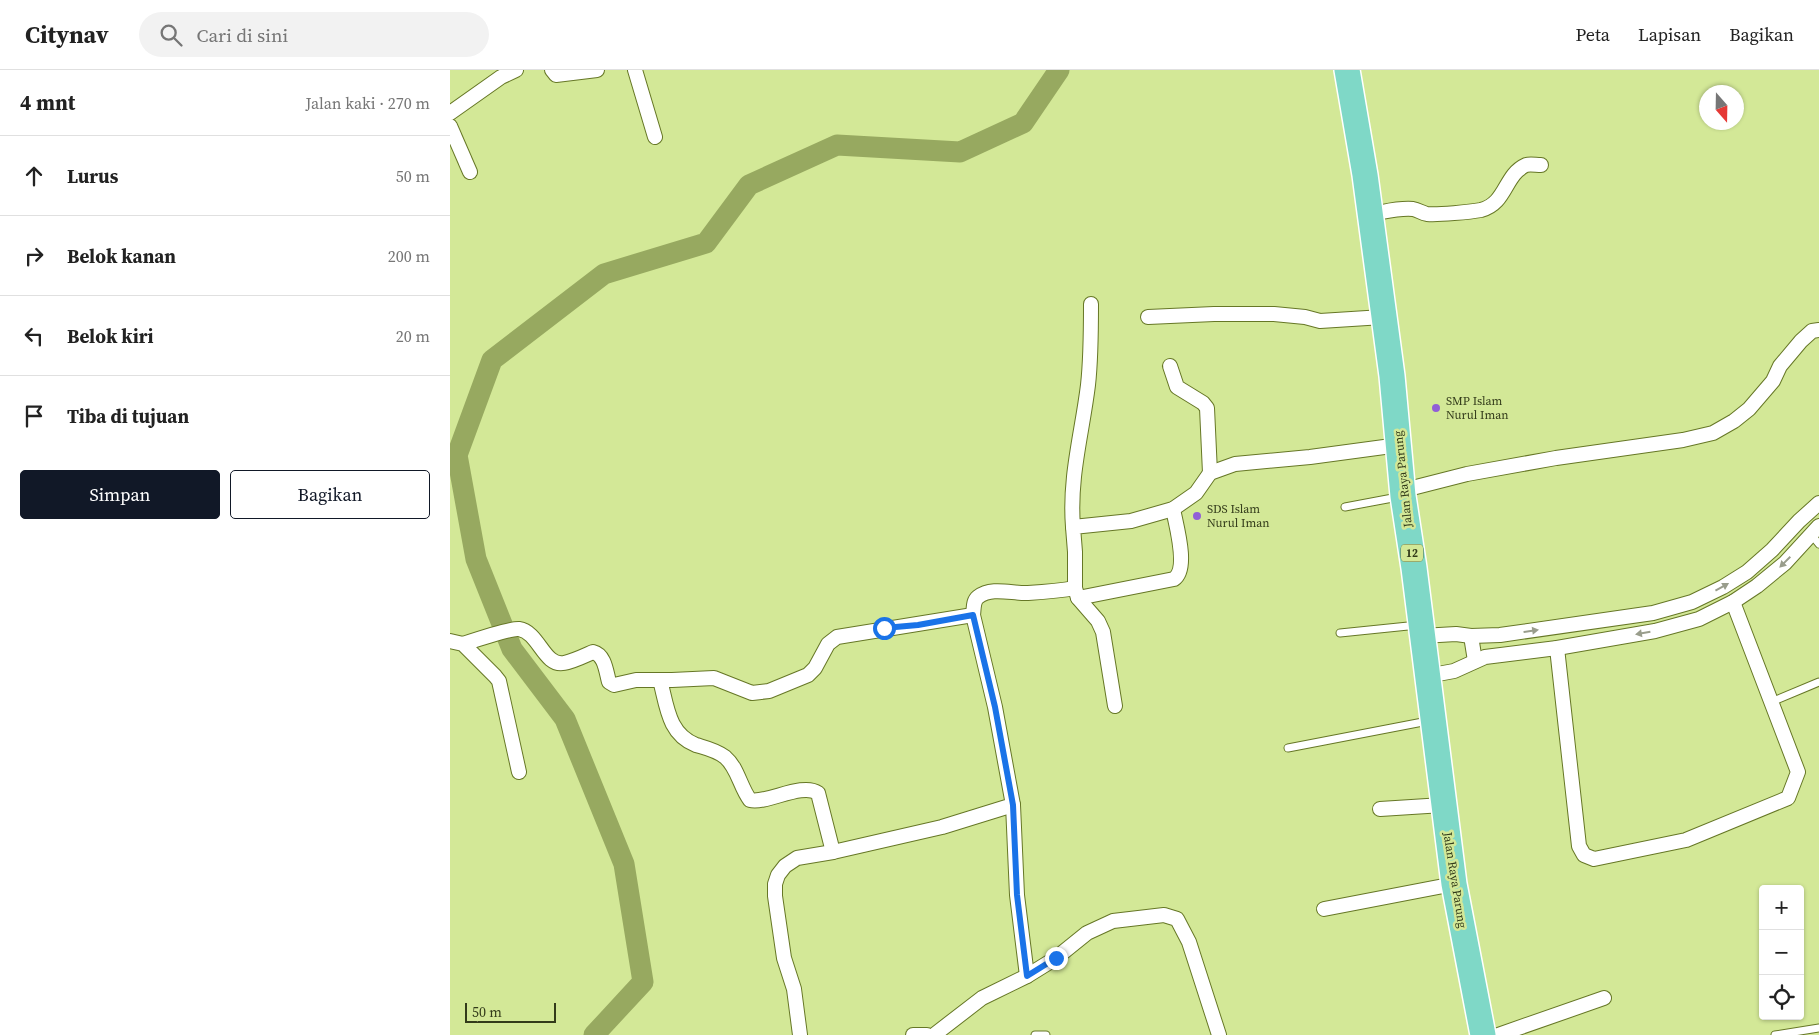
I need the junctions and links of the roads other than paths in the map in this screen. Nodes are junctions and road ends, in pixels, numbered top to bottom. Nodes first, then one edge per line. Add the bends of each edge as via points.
1 (516, 70) edge
2 (552, 70) edge
3 (597, 70) edge
4 (634, 70) edge
5 (1347, 70) edge
6 (1360, 70) edge
7 (450, 112) edge
8 (450, 126) edge
9 (655, 137) dead end
10 (1541, 165) dead end
11 (470, 172) dead end
12 (1382, 212) junction
13 (1385, 282) junction
14 (1091, 304) dead end
15 (1148, 317) dead end
16 (1383, 317) junction
17 (1819, 330) edge
18 (1170, 366) dead end
19 (1399, 445) junction
20 (1210, 473) junction
21 (1410, 492) junction
22 (1345, 507) dead end
23 (1817, 508) edge
24 (1172, 509) junction
25 (1073, 527) junction
26 (1816, 535) edge
27 (1077, 593) junction
28 (1692, 602) junction
29 (1732, 602) junction
30 (973, 615) junction
31 (1698, 619) junction
32 (1427, 632) junction
33 (1340, 633) dead end
34 (1500, 635) junction
35 (1471, 636) junction
36 (462, 642) edge
37 (1556, 648) junction
38 (1502, 654) junction
39 (1475, 661) junction
40 (1434, 675) junction
41 (660, 680) junction
42 (1819, 682) edge
43 (1771, 702) junction
44 (1115, 706) dead end
45 (1433, 720) junction
46 (1288, 748) dead end
47 (519, 772) dead end
48 (1013, 805) junction
49 (1443, 805) junction
50 (1380, 808) dead end
51 (833, 852) junction
52 (1454, 884) junction
53 (1324, 909) dead end
54 (1027, 976) junction
55 (1604, 998) dead end
56 (1819, 1028) edge
57 (800, 1035) edge
58 (913, 1035) edge
59 (927, 1035) edge
60 (934, 1035) edge
61 (1035, 1035) edge
62 (1046, 1035) edge
63 (1219, 1035) edge
64 (1484, 1035) edge
65 (1497, 1035) edge
66 (1775, 1035) edge

1 - 7 street
2 - 3 street via 556,75
4 - 9 street
5 - 13 highway, Jalan Raya Parung / 12
6 - 12 highway, Jalan Raya Parung / 12
8 - 11 street
10 - 12 street via 1527,165 1514,174 1501,197 1481,210 1426,214 1403,208
12 - 13 highway, Jalan Raya Parung / 12
13 - 16 highway, Jalan Raya Parung / 12
13 - 21 highway, Jalan Raya Parung / 12
14 - 25 street via 1092,348 1072,495
15 - 16 street via 1274,314 1320,321
16 - 19 highway, Jalan Raya Parung / 12
17 - 21 street via 1812,331 1801,341 1750,409 1713,433 1466,474
18 - 20 street via 1177,387 1206,408
19 - 20 street via 1235,464
19 - 21 highway, Jalan Raya Parung / 12
20 - 24 street via 1196,493
21 - 22 lane
21 - 32 highway, Jalan Raya Parung / 12
28 -> 23 street via 1747,572 1799,521
24 - 25 street via 1131,521
24 - 27 street via 1181,547 1178,577
25 - 27 street
26 -> 29 street via 1758,586
27 - 30 street via 985,593 976,599
27 - 44 street via 1103,632
28 - 31 street
34 -> 28 street via 1653,614
29 - 31 street
29 - 43 street
30 - 41 street via 836,637 808,675 769,691 752,693 714,678
30 - 48 street via 995,707
31 -> 37 street via 1655,631
32 - 33 lane
32 - 35 street
32 - 40 highway, Jalan Raya Parung / 12
34 - 35 street
34 - 38 street
35 - 39 street
36 - 41 street via 519,629 530,634 556,663 598,653 609,682 614,685 636,680
36 - 47 street via 499,681
37 - 38 street
37 - 43 street via 1579,846 1584,855 1594,859 1686,840 1788,798 1798,772
38 - 39 street
39 - 40 street via 1454,671
40 - 45 highway, Jalan Raya Parung / 12
40 - 65 highway, Jalan Raya Parung / 12
41 - 51 street via 671,722 677,732 726,758 750,800 761,801 780,794 813,790 818,793
42 - 43 lane
45 - 46 lane
45 - 49 highway, Jalan Raya Parung / 12
48 - 51 street via 942,827
48 - 54 street via 1017,895
49 - 50 street
49 - 52 highway, Jalan Raya Parung / 12
51 - 57 street via 797,858 785,866 775,884 784,958 794,988
52 - 53 street
52 - 64 highway, Jalan Raya Parung / 12
54 - 60 street via 982,998
54 - 63 street via 1056,958 1087,932 1113,920 1171,917 1182,926 1189,942
55 - 65 street
56 - 66 lane
58 - 59 street
61 - 62 lane

